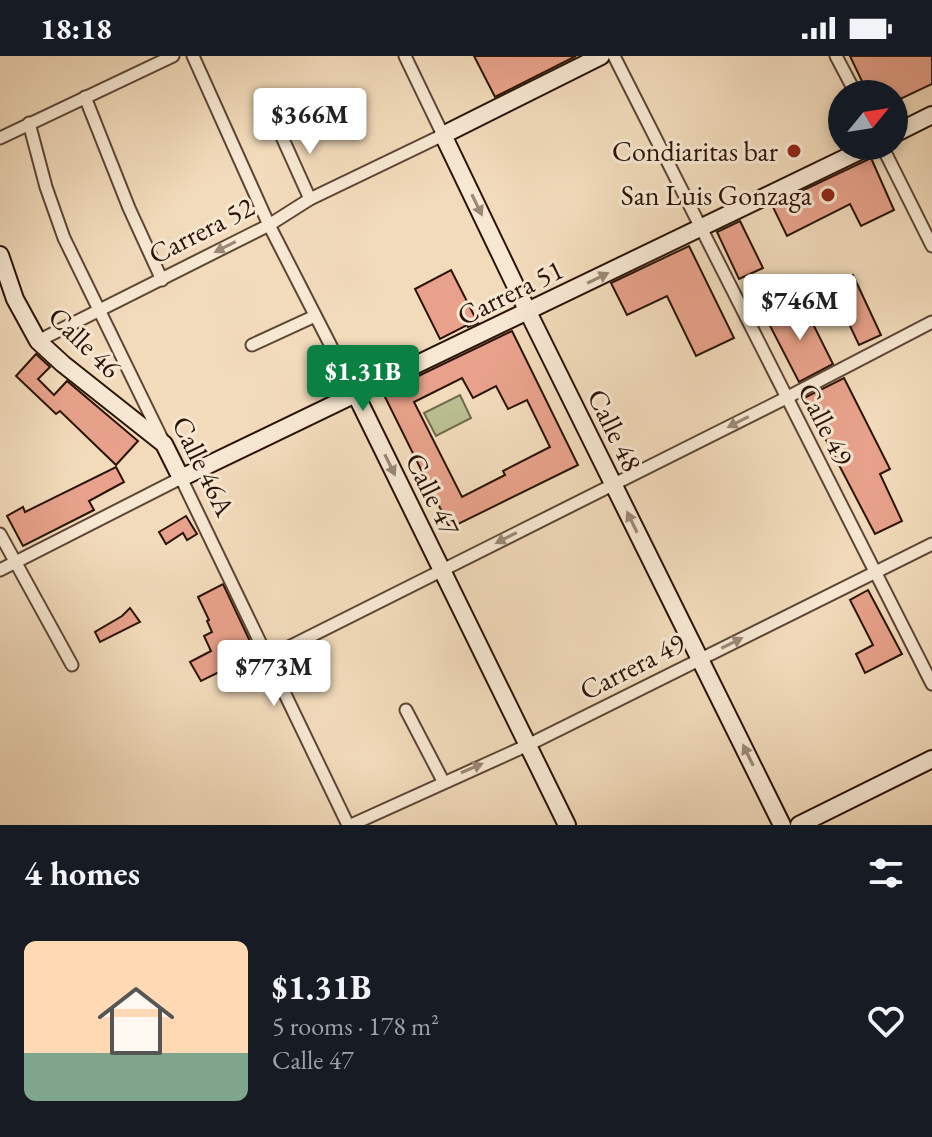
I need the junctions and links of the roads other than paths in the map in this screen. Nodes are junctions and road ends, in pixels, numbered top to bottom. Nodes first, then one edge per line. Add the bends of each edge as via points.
1 (173, 56) edge
2 (193, 56) edge
3 (405, 56) edge
4 (601, 56) edge
5 (614, 56) edge
6 (836, 56) edge
7 (849, 80) edge
8 (85, 97) junction
9 (932, 115) edge
10 (29, 123) junction
11 (908, 127) edge
12 (278, 128) dead end
13 (443, 135) junction
14 (0, 138) edge
15 (841, 160) edge
16 (889, 160) edge
17 (310, 199) junction
18 (269, 225) junction
19 (700, 227) junction
20 (932, 246) edge
21 (0, 255) edge
22 (162, 280) junction
23 (99, 310) junction
24 (528, 312) junction
25 (315, 316) junction
26 (932, 322) edge
27 (38, 341) junction
28 (252, 345) dead end
29 (356, 395) junction
30 (786, 398) junction
31 (164, 444) junction
32 (181, 478) junction
33 (613, 484) junction
34 (0, 534) edge
35 (932, 544) edge
36 (16, 562) junction
37 (0, 570) edge
38 (442, 570) junction
39 (874, 573) junction
40 (269, 657) junction
41 (700, 659) junction
42 (72, 665) dead end
43 (932, 684) edge
44 (406, 710) dead end
45 (528, 745) junction
46 (932, 759) edge
47 (443, 781) junction
48 (349, 825) edge
49 (567, 825) edge
50 (782, 825) edge
51 (799, 825) edge

1 - 8 street
2 - 18 street, Calle 47
3 - 13 street, Calle 48
4 - 13 main road, Carrera 52
5 - 19 street, Calle 49
6 - 7 street
8 - 10 street
8 - 22 street
9 - 11 main road
10 - 14 street
10 - 23 street, Calle 46A via 64,238
12 - 17 street
13 - 17 street, Carrera 52
13 -> 24 main road, Calle 48
15 - 19 main road, Carrera 51
16 - 20 street
17 - 18 street, Carrera 52
18 -> 22 street, Carrera 52
18 - 25 street, Calle 47
24 -> 19 main road, Carrera 51
19 - 30 street, Calle 49
21 - 27 main road, Calle 46 via 15,299
22 - 23 street, Carrera 52
23 - 27 street, Carrera 52
23 - 31 street, Calle 46A
24 - 29 main road, Carrera 51
24 - 33 main road, Calle 48
25 - 28 street
25 - 29 street, Calle 47
26 - 30 street
27 - 31 main road, Calle 46
29 - 32 main road, Carrera 51
29 -> 38 main road, Calle 47
30 -> 33 street
30 - 39 street, Calle 49
31 - 32 main road, Calle 46A
32 - 36 street, Carrera 51
32 - 40 street, Calle 46A
33 -> 38 street
41 -> 33 main road, Calle 48
34 - 36 street
35 - 39 street, Carrera 49
36 - 37 street, Carrera 51
36 - 42 street
38 - 40 street
38 - 45 main road, Calle 47
41 -> 39 street, Carrera 49
39 - 43 street, Calle 49
40 - 48 street, Calle 46A
41 - 45 street, Carrera 49
50 -> 41 main road, Calle 48
44 - 47 street
47 -> 45 street, Carrera 49
45 - 49 main road, Calle 47
46 - 51 main road
47 - 48 street, Carrera 49

